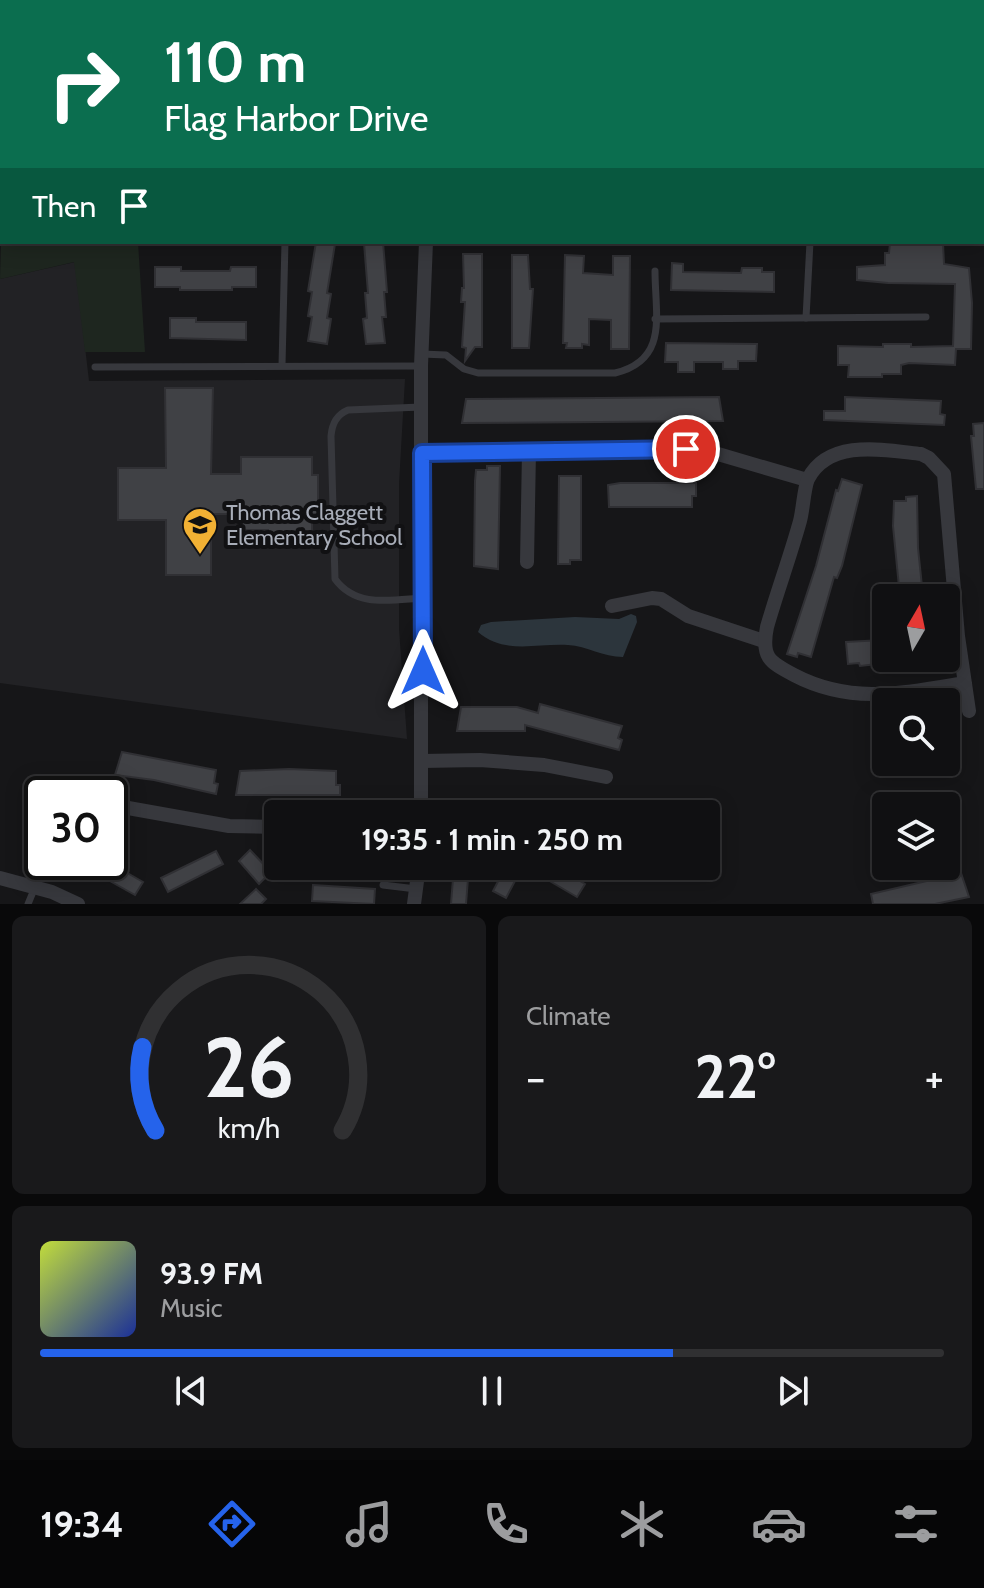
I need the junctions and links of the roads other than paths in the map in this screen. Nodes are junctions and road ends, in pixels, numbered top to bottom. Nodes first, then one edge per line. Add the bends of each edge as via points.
1 (285, 244) edge
2 (426, 244) edge
3 (810, 244) edge
4 (655, 271) dead end
5 (926, 317) dead end
6 (806, 318) junction
7 (655, 319) junction
8 (421, 360) junction
9 (282, 365) junction
10 (95, 367) dead end
11 (421, 407) junction
12 (529, 451) junction
13 (422, 453) junction
14 (807, 480) junction
15 (527, 562) dead end
16 (422, 598) junction
17 (612, 606) dead end
18 (764, 641) junction
19 (965, 683) junction
20 (969, 711) dead end
21 (422, 761) junction
22 (606, 777) dead end
23 (418, 800) edge
24 (128, 808) edge
25 (264, 827) edge
26 (0, 878) edge
27 (383, 885) dead end
28 (35, 887) junction
29 (415, 897) edge
30 (28, 904) edge
31 (78, 904) edge

1 - 9 lane
2 - 8 street
3 - 6 lane
4 - 7 lane
5 - 6 lane
6 - 7 lane
7 - 8 lane via 648,356 615,373 478,373 446,355
8 - 9 lane
8 - 11 street
9 - 10 lane
11 - 13 street
11 - 16 lane via 348,410 340,413 331,436 335,579 355,597
12 - 13 street
12 - 14 street via 698,450
12 - 15 street
13 - 16 street
14 - 18 street
14 - 19 street via 827,459 854,450 921,454 940,469 946,482
16 - 21 street
17 - 18 street via 661,599 688,616
18 - 19 street via 767,657 777,666 848,694
19 - 20 street
21 - 22 street via 544,765
21 - 23 street
24 - 25 street via 229,826
26 - 28 street
27 - 29 lane
28 - 30 lane
28 - 31 street

